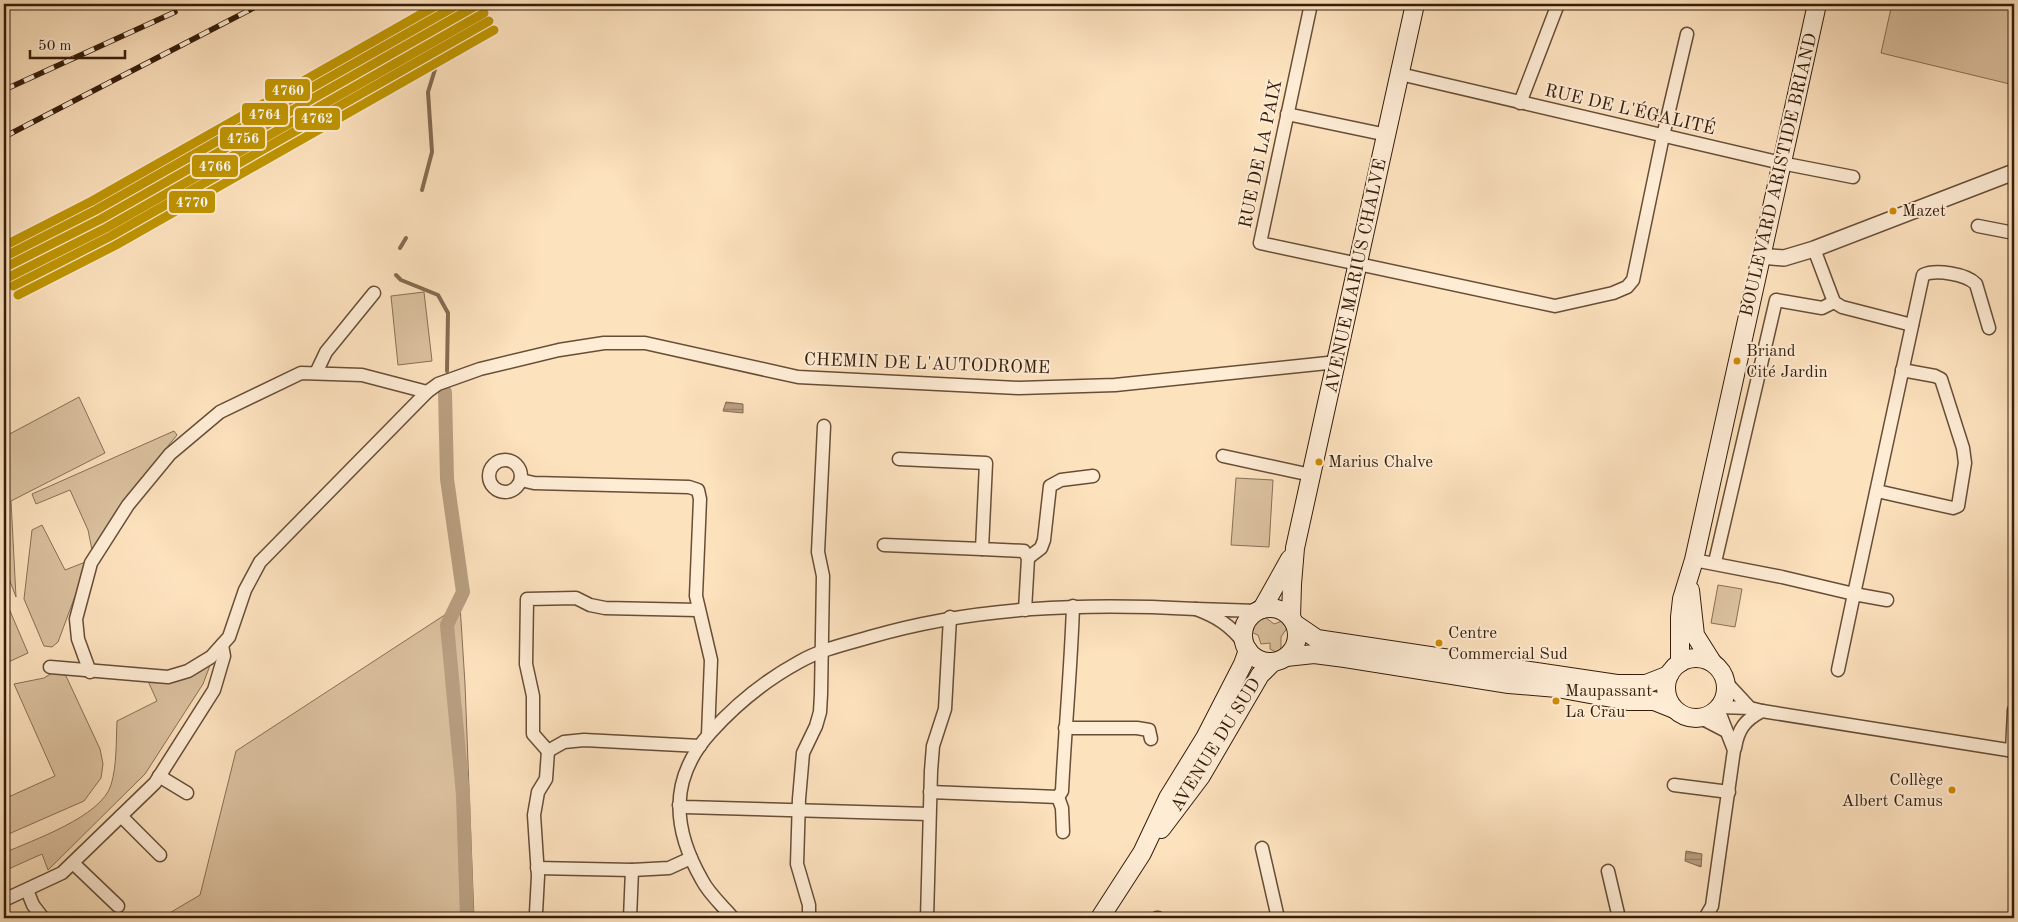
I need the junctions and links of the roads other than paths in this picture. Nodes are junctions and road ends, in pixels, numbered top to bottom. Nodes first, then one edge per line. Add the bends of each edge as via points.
1 (1311, 4) edge
2 (1415, 4) edge
3 (1558, 4) edge
4 (1817, 4) edge
5 (1687, 34) dead end
6 (1400, 74) junction
7 (1520, 103) junction
8 (1287, 114) junction
9 (1387, 135) junction
10 (1663, 136) junction
11 (1781, 163) junction
12 (2014, 172) edge
13 (1853, 177) dead end
14 (1978, 226) dead end
15 (2014, 233) edge
16 (1814, 249) junction
17 (1760, 256) junction
18 (1358, 264) junction
19 (374, 293) dead end
20 (1834, 302) junction
21 (1912, 325) junction
22 (1989, 328) dead end
23 (1337, 362) junction
24 (1902, 370) junction
25 (316, 373) junction
26 (427, 392) junction
27 (824, 426) dead end
28 (1223, 456) dead end
29 (899, 459) dead end
30 (1311, 475) junction
31 (1093, 476) dead end
32 (521, 480) dead end
33 (1877, 491) junction
34 (884, 545) dead end
35 (1295, 548) junction
36 (982, 549) junction
37 (1028, 558) junction
38 (1694, 560) junction
39 (1714, 562) junction
40 (1689, 580) junction
41 (1854, 594) junction
42 (1887, 600) dead end
43 (1073, 606) junction
44 (1196, 609) junction
45 (698, 610) junction
46 (1025, 610) junction
47 (1260, 610) junction
48 (950, 617) junction
49 (1293, 621) junction
50 (222, 645) junction
51 (1246, 647) junction
52 (822, 651) junction
53 (1280, 660) junction
54 (1712, 662) junction
55 (50, 667) dead end
56 (1674, 669) junction
57 (1838, 670) dead end
58 (90, 672) junction
59 (1726, 682) junction
60 (1719, 708) junction
61 (1674, 710) junction
62 (1756, 710) junction
63 (2014, 710) edge
64 (1701, 718) junction
65 (1065, 728) junction
66 (1726, 730) junction
67 (708, 735) junction
68 (1151, 739) dead end
69 (700, 746) junction
70 (1734, 750) junction
71 (548, 751) junction
72 (2013, 751) edge
73 (159, 776) junction
74 (1674, 785) dead end
75 (930, 792) junction
76 (1729, 792) junction
77 (188, 793) dead end
78 (1058, 797) junction
79 (679, 805) junction
80 (798, 810) junction
81 (929, 814) junction
82 (121, 816) junction
83 (1062, 832) dead end
84 (1262, 848) dead end
85 (1142, 853) junction
86 (160, 855) dead end
87 (691, 858) junction
88 (73, 863) junction
89 (537, 868) junction
90 (632, 870) junction
91 (1608, 871) dead end
92 (27, 890) junction
93 (4, 900) edge
94 (118, 906) dead end
95 (536, 913) dead end
96 (44, 918) edge
97 (630, 918) edge
98 (733, 918) edge
99 (809, 918) edge
100 (927, 918) edge
101 (1100, 918) edge
102 (1278, 918) edge
103 (1619, 918) edge
104 (1706, 918) edge

1 - 8 street, RUE DE LA PAIX
2 - 6 main road, AVENUE MARIUS CHALVE
3 - 7 street
4 - 11 main road, BOULEVARD ARISTIDE BRIAND
5 - 10 street
6 - 7 street, RUE DE L'ÉGALITÉ
6 - 9 main road, AVENUE MARIUS CHALVE
7 - 10 street, RUE DE L'ÉGALITÉ
8 - 9 street
8 - 18 street, RUE DE LA PAIX via 1260,243
9 - 18 main road, AVENUE MARIUS CHALVE
10 - 11 street, RUE DE L'ÉGALITÉ
10 - 18 street via 1633,280 1628,288 1555,306
11 - 13 street, RUE DE L'ÉGALITÉ
11 - 17 main road, BOULEVARD ARISTIDE BRIAND
12 - 16 street
14 - 15 street
16 - 17 street via 1784,258
16 - 20 street
17 - 38 main road, BOULEVARD ARISTIDE BRIAND
18 - 23 main road, AVENUE MARIUS CHALVE
19 - 25 street via 326,352
20 - 21 street via 1842,307
20 - 39 street via 1822,308 1776,300
21 - 22 street via 1923,275 1932,271 1971,279 1976,284
21 - 24 street
23 - 26 street, CHEMIN DE L'AUTODROME via 1115,385 1019,388 798,376 645,344 604,343 480,369 438,384
23 - 30 main road, AVENUE MARIUS CHALVE
24 - 33 street
24 - 33 street via 1941,379 1963,448 1965,463 1958,506 1953,508
25 - 26 street via 362,375
25 - 58 street via 301,373 220,412 170,454 128,505 91,563 76,619 78,639
26 - 50 street, CHEMIN DE L'AUTODROME via 260,562 245,590 229,637
27 - 52 street via 818,552 823,576
28 - 30 street
29 - 36 street via 986,463
30 - 35 main road, AVENUE MARIUS CHALVE
31 - 37 street via 1061,480 1050,486 1044,540
32 - 45 street via 698,490
33 - 41 street
34 - 36 street
35 - 47 main road, AVENUE MARIUS CHALVE
35 - 49 main road, AVENUE MARIUS CHALVE
36 - 37 street via 1024,551
37 - 46 street
38 - 39 street
38 - 40 main road, BOULEVARD ARISTIDE BRIAND
39 - 41 street
40 - 54 main road, BOULEVARD ARISTIDE BRIAND via 1695,635
40 - 56 main road, BOULEVARD ARISTIDE BRIAND via 1682,599
41 - 42 street
41 - 57 street
43 - 44 street
43 - 46 street
43 - 65 street
44 - 47 street
44 - 51 street via 1220,618
45 - 67 street via 711,660
45 - 71 street via 605,608 576,598 527,599 526,664 533,696 533,734
46 - 48 street
47 - 49 main road via 1278,609
47 - 51 main road via 1245,625
48 - 52 street
48 - 75 street via 945,709 933,746
49 - 53 main road via 1297,639 1295,646
49 - 56 main road via 1317,639 1617,684 1646,684
50 - 58 street via 211,657 168,678
50 - 73 street via 224,656 214,690
51 - 53 main road via 1258,660
51 - 85 main road, AVENUE DU SUD via 1243,664 1205,738 1168,798
52 - 67 street via 759,686
52 - 80 street via 820,712 803,752
53 - 61 main road via 1314,654 1628,701 1654,701
53 - 85 main road, AVENUE DU SUD via 1260,675 1201,776
54 - 56 main road via 1696,658
54 - 59 main road
55 - 58 street
56 - 61 main road via 1667,697
59 - 60 main road via 1725,698
59 - 62 street
60 - 62 street
60 - 64 main road
60 - 66 street
61 - 64 main road via 1688,718
62 - 70 street via 1742,725
62 - 72 street
63 - 72 street
64 - 66 street
65 - 68 street via 1137,728 1149,730
65 - 78 street via 1062,791
66 - 70 street
67 - 69 street
69 - 71 street via 584,740 564,742
69 - 79 street via 681,782
70 - 76 street
71 - 89 street via 546,779 538,792 534,816
73 - 77 street
73 - 82 street
74 - 76 street
75 - 78 street
75 - 81 street
76 - 104 street via 1712,906
78 - 83 street via 1062,808
79 - 80 street
79 - 87 street via 686,849
80 - 81 street
80 - 99 street via 797,864 810,905
81 - 100 street
82 - 86 street
82 - 88 street
84 - 102 street
85 - 101 main road, AVENUE DU SUD
87 - 90 street via 669,868
87 - 98 street via 702,882
88 - 92 street via 62,873
88 - 94 street
89 - 90 street
89 - 95 street
90 - 97 street
91 - 103 street
92 - 93 street
92 - 96 street via 33,905

